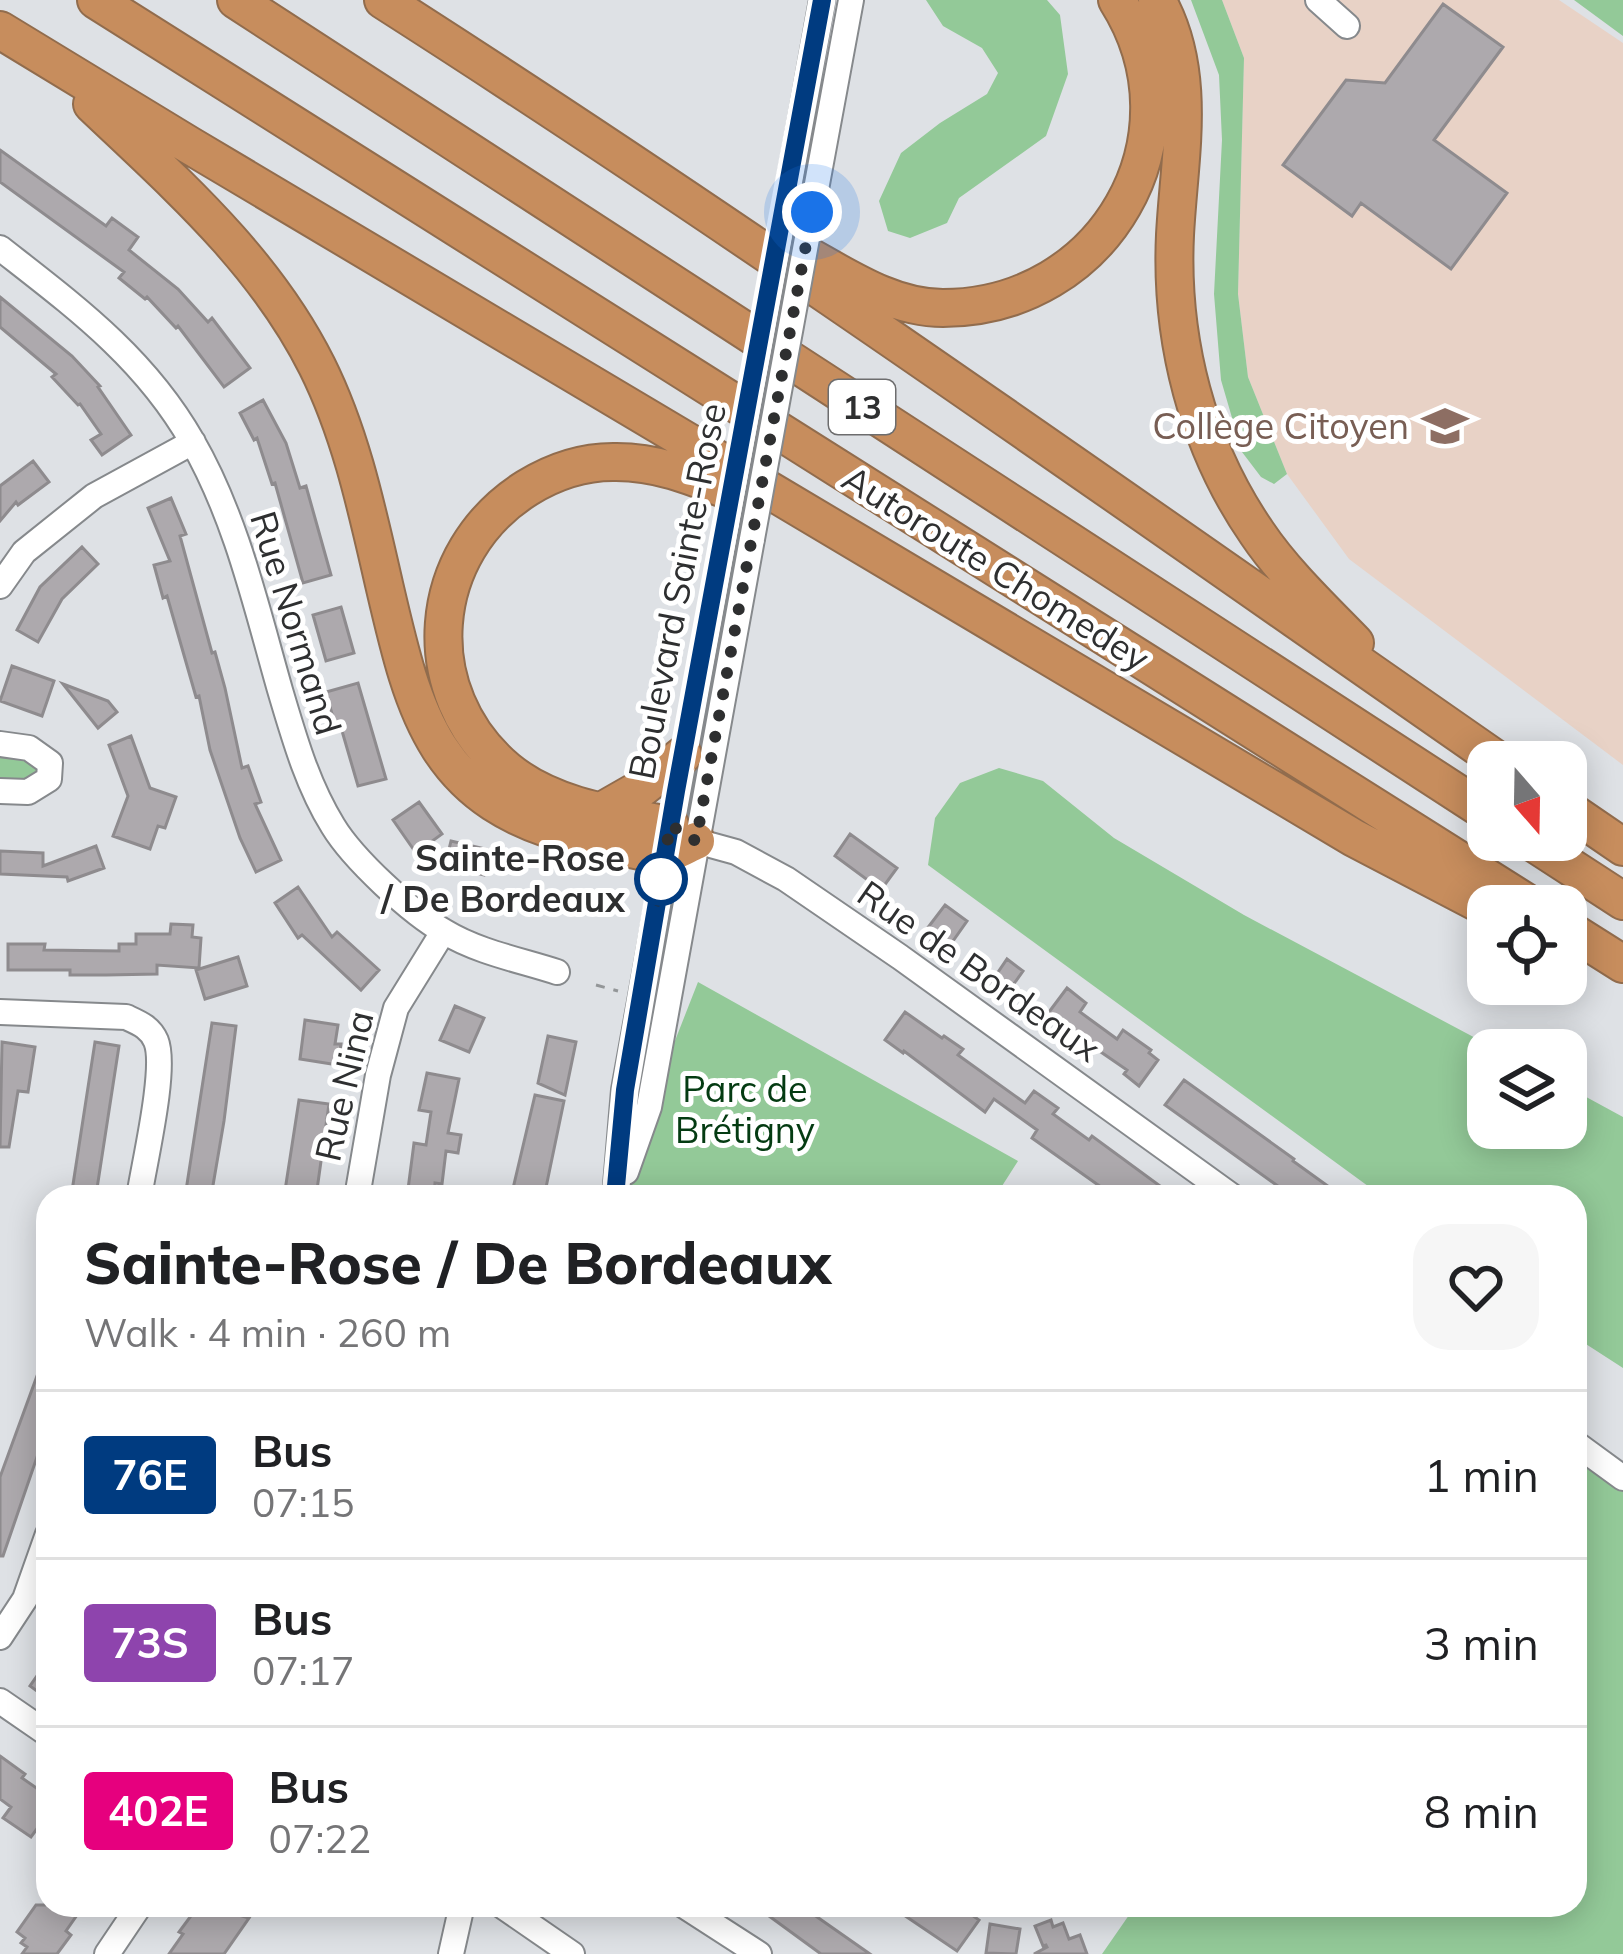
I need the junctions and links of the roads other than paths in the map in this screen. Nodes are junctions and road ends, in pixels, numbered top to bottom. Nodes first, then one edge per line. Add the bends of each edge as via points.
1 (96, 0) edge
2 (236, 0) edge
3 (383, 0) edge
4 (822, 0) edge
5 (851, 0) edge
6 (1117, 0) edge
7 (1157, 0) edge
8 (1318, 0) edge
9 (1347, 26) dead end
10 (0, 30) edge
11 (41, 56) junction
12 (661, 182) junction
13 (0, 248) edge
14 (193, 442) junction
15 (848, 535) junction
16 (0, 586) edge
17 (1402, 694) junction
18 (1470, 741) edge
19 (0, 744) edge
20 (683, 755) junction
21 (0, 791) edge
22 (1467, 799) edge
23 (601, 812) junction
24 (1587, 823) edge
25 (677, 840) junction
26 (1623, 848) edge
27 (1561, 861) edge
28 (1499, 885) edge
29 (1467, 897) edge
30 (1623, 901) edge
31 (443, 932) junction
32 (1587, 941) edge
33 (1587, 960) edge
34 (1623, 964) edge
35 (556, 972) dead end
36 (1623, 979) edge
37 (0, 1012) edge
38 (141, 1185) edge
39 (359, 1185) edge
40 (617, 1185) edge
41 (1216, 1185) edge
42 (1587, 1452) edge
43 (1623, 1478) edge
44 (36, 1568) edge
45 (0, 1637) edge
46 (0, 1701) edge
47 (36, 1726) edge
48 (132, 1917) edge
49 (460, 1917) edge
50 (518, 1917) edge
51 (702, 1917) edge
52 (107, 1954) edge
53 (452, 1954) edge
54 (572, 1954) edge
55 (759, 1954) edge

1 - 28 highway, Autoroute Chomedey / 13
2 - 22 highway, Autoroute Chomedey / 13
3 - 12 highway
4 - 20 street, Boulevard Sainte-Rose, bridge
5 - 25 street, Boulevard Sainte-Rose, bridge via 752,539
6 - 12 highway via 1148,76 1144,160 1103,235 1034,287 964,306 907,304
7 - 17 highway via 1182,83 1174,286 1205,431 1257,533
8 - 9 street
10 - 11 highway
11 - 15 highway
11 - 25 highway via 216,223 300,334 353,459 411,690 449,761 491,800 539,825 584,838
12 - 17 highway
13 - 14 street, Rue Normand via 94,321 153,382
14 - 16 street via 94,496 24,552
14 - 31 street, Rue Normand via 233,530 301,761 334,829 386,888
15 - 23 highway via 692,475 630,462 580,465 548,477 490,517 448,593 443,640 452,691 476,737 509,771
15 - 29 highway via 1354,838
17 - 18 highway
19 - 21 street via 29,748 50,763 49,779 28,792
20 - 23 highway
20 - 25 street, Boulevard Sainte-Rose
23 - 25 highway
24 - 26 highway
25 - 40 street, Boulevard Sainte-Rose via 625,1090
25 - 41 street, Rue de Bordeaux via 736,852 786,879
27 - 30 highway
31 - 35 street, Rue Normand
31 - 39 street, Rue Nina via 396,1008
32 - 34 highway
33 - 36 highway
37 - 38 street via 126,1017 145,1026 157,1043 159,1069
42 - 43 street
44 - 45 street
46 - 47 street
48 - 52 street
49 - 53 street
50 - 54 street
51 - 55 street

